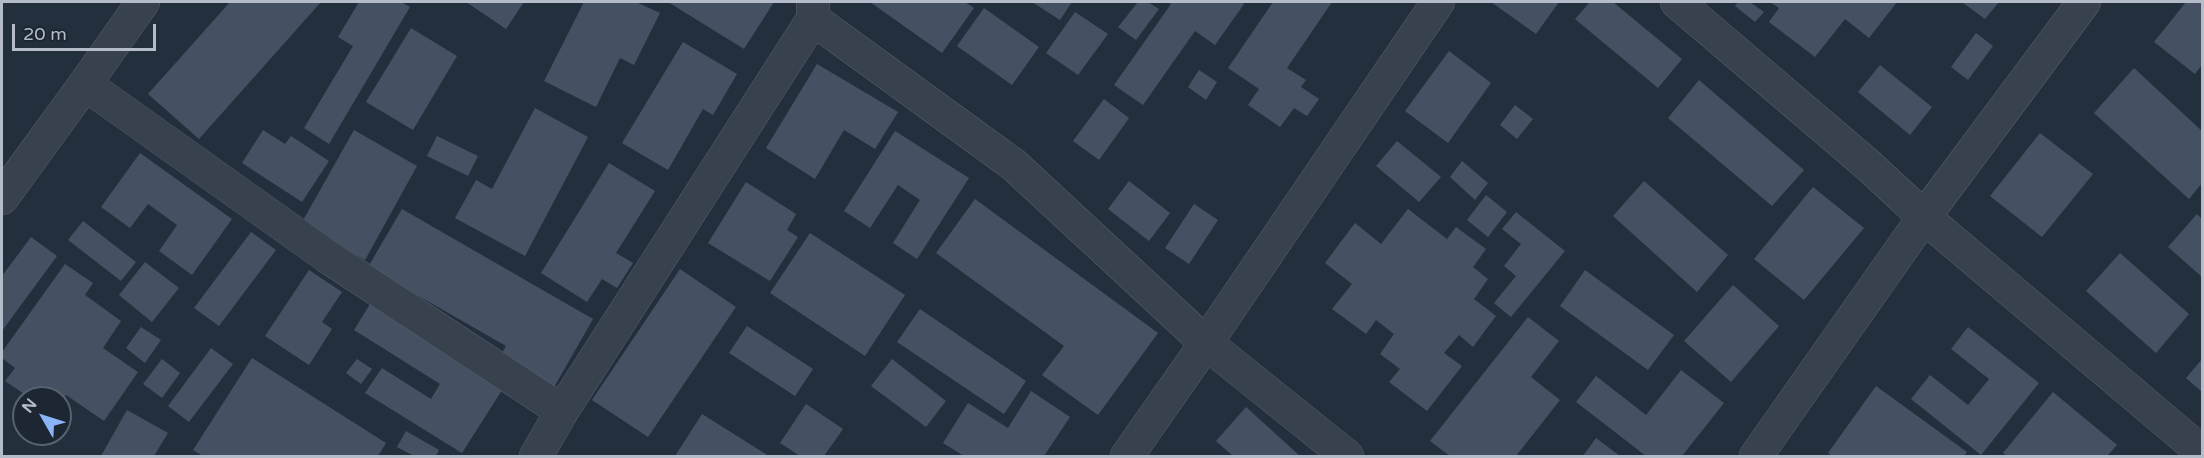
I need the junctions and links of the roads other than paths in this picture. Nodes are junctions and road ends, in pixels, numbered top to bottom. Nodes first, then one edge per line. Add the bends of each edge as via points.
1 (143, 2) edge
2 (1438, 2) edge
3 (1677, 2) edge
4 (2084, 2) edge
5 (813, 10) edge
6 (85, 84) junction
7 (2, 198) edge
8 (1924, 217) junction
9 (1206, 343) junction
10 (562, 411) junction
11 (2202, 452) edge
12 (536, 456) edge
13 (1127, 456) edge
14 (1347, 456) edge
15 (1756, 456) edge

1 - 6 street
2 - 9 street
3 - 8 street
4 - 8 street
5 - 9 street via 1014,165
5 - 10 street
6 - 7 street
6 - 10 street via 328,257
8 - 11 street
8 - 15 street
9 - 13 street
9 - 14 street
10 - 12 street

